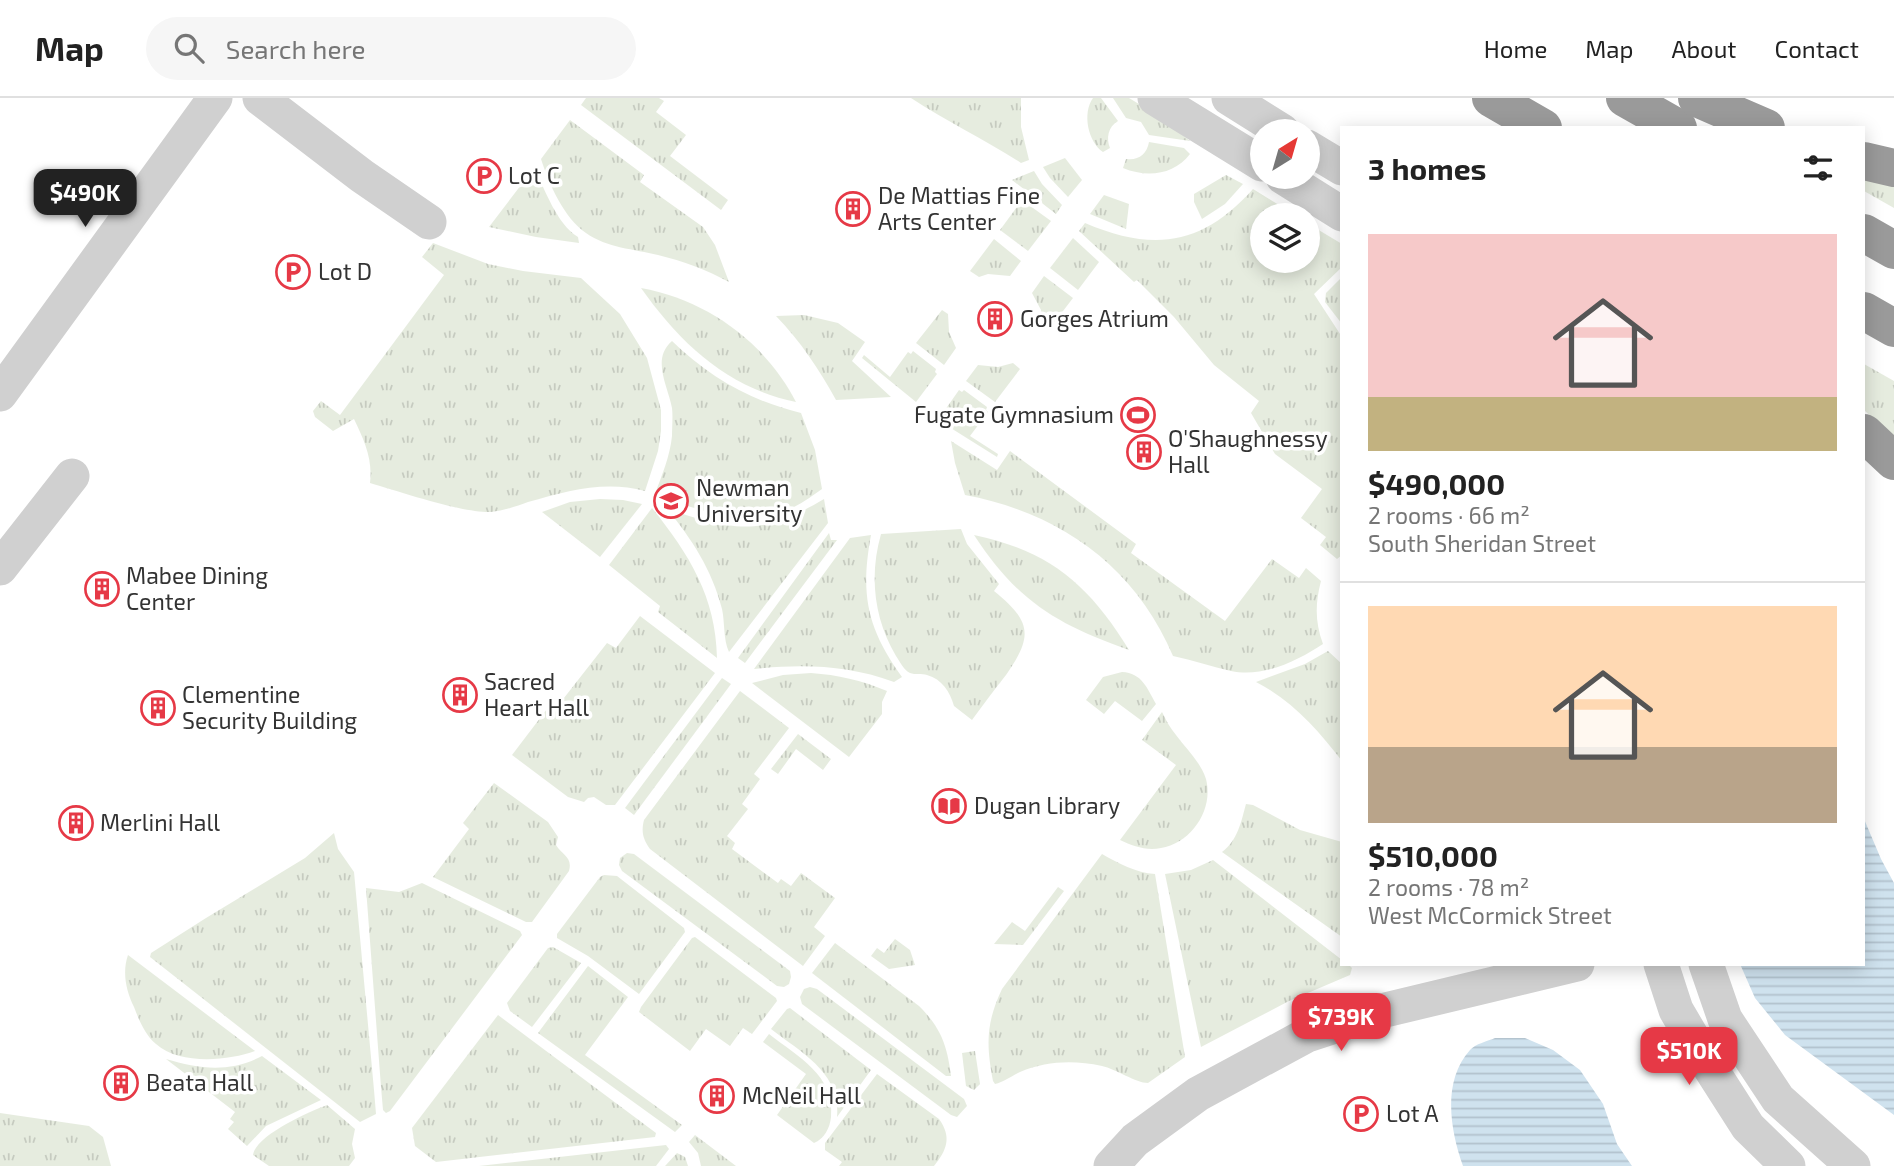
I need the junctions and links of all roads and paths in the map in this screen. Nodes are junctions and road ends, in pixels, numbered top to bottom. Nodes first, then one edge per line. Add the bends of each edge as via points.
1 (215, 98) edge
2 (260, 98) edge
3 (1155, 98) edge
4 (1229, 98) edge
5 (1463, 98) edge
6 (1491, 98) edge
7 (1625, 98) edge
8 (1697, 98) edge
9 (1263, 119) edge
10 (1500, 126) edge
11 (1540, 126) edge
12 (1674, 126) edge
13 (1761, 126) edge
14 (1320, 155) edge
15 (1250, 157) edge
16 (1865, 161) edge
17 (1340, 168) edge
18 (1894, 169) edge
19 (1302, 189) edge
20 (1340, 213) edge
21 (429, 222) dead end
22 (1865, 234) edge
23 (1894, 250) edge
24 (1865, 312) edge
25 (1894, 328) edge
26 (0, 394) edge
27 (1865, 434) edge
28 (1894, 461) edge
29 (72, 476) dead end
30 (0, 568) edge
31 (1569, 966) edge
32 (1662, 966) edge
33 (1707, 966) edge
34 (1111, 1166) edge
35 (1788, 1166) edge
36 (1853, 1166) edge

1 - 26 street
2 - 21 street
3 - 15 street
4 - 9 street
5 - 10 highway
6 - 11 highway
7 - 12 highway
8 - 13 highway
14 - 17 street
16 - 18 highway
19 - 20 street
22 - 23 highway
24 - 25 highway
27 - 28 highway
29 - 30 street
31 - 34 street via 1377,1012 1307,1035 1198,1094 1135,1140
32 - 35 street via 1676,1010 1709,1066 1748,1126
33 - 36 street via 1725,1019 1778,1099

